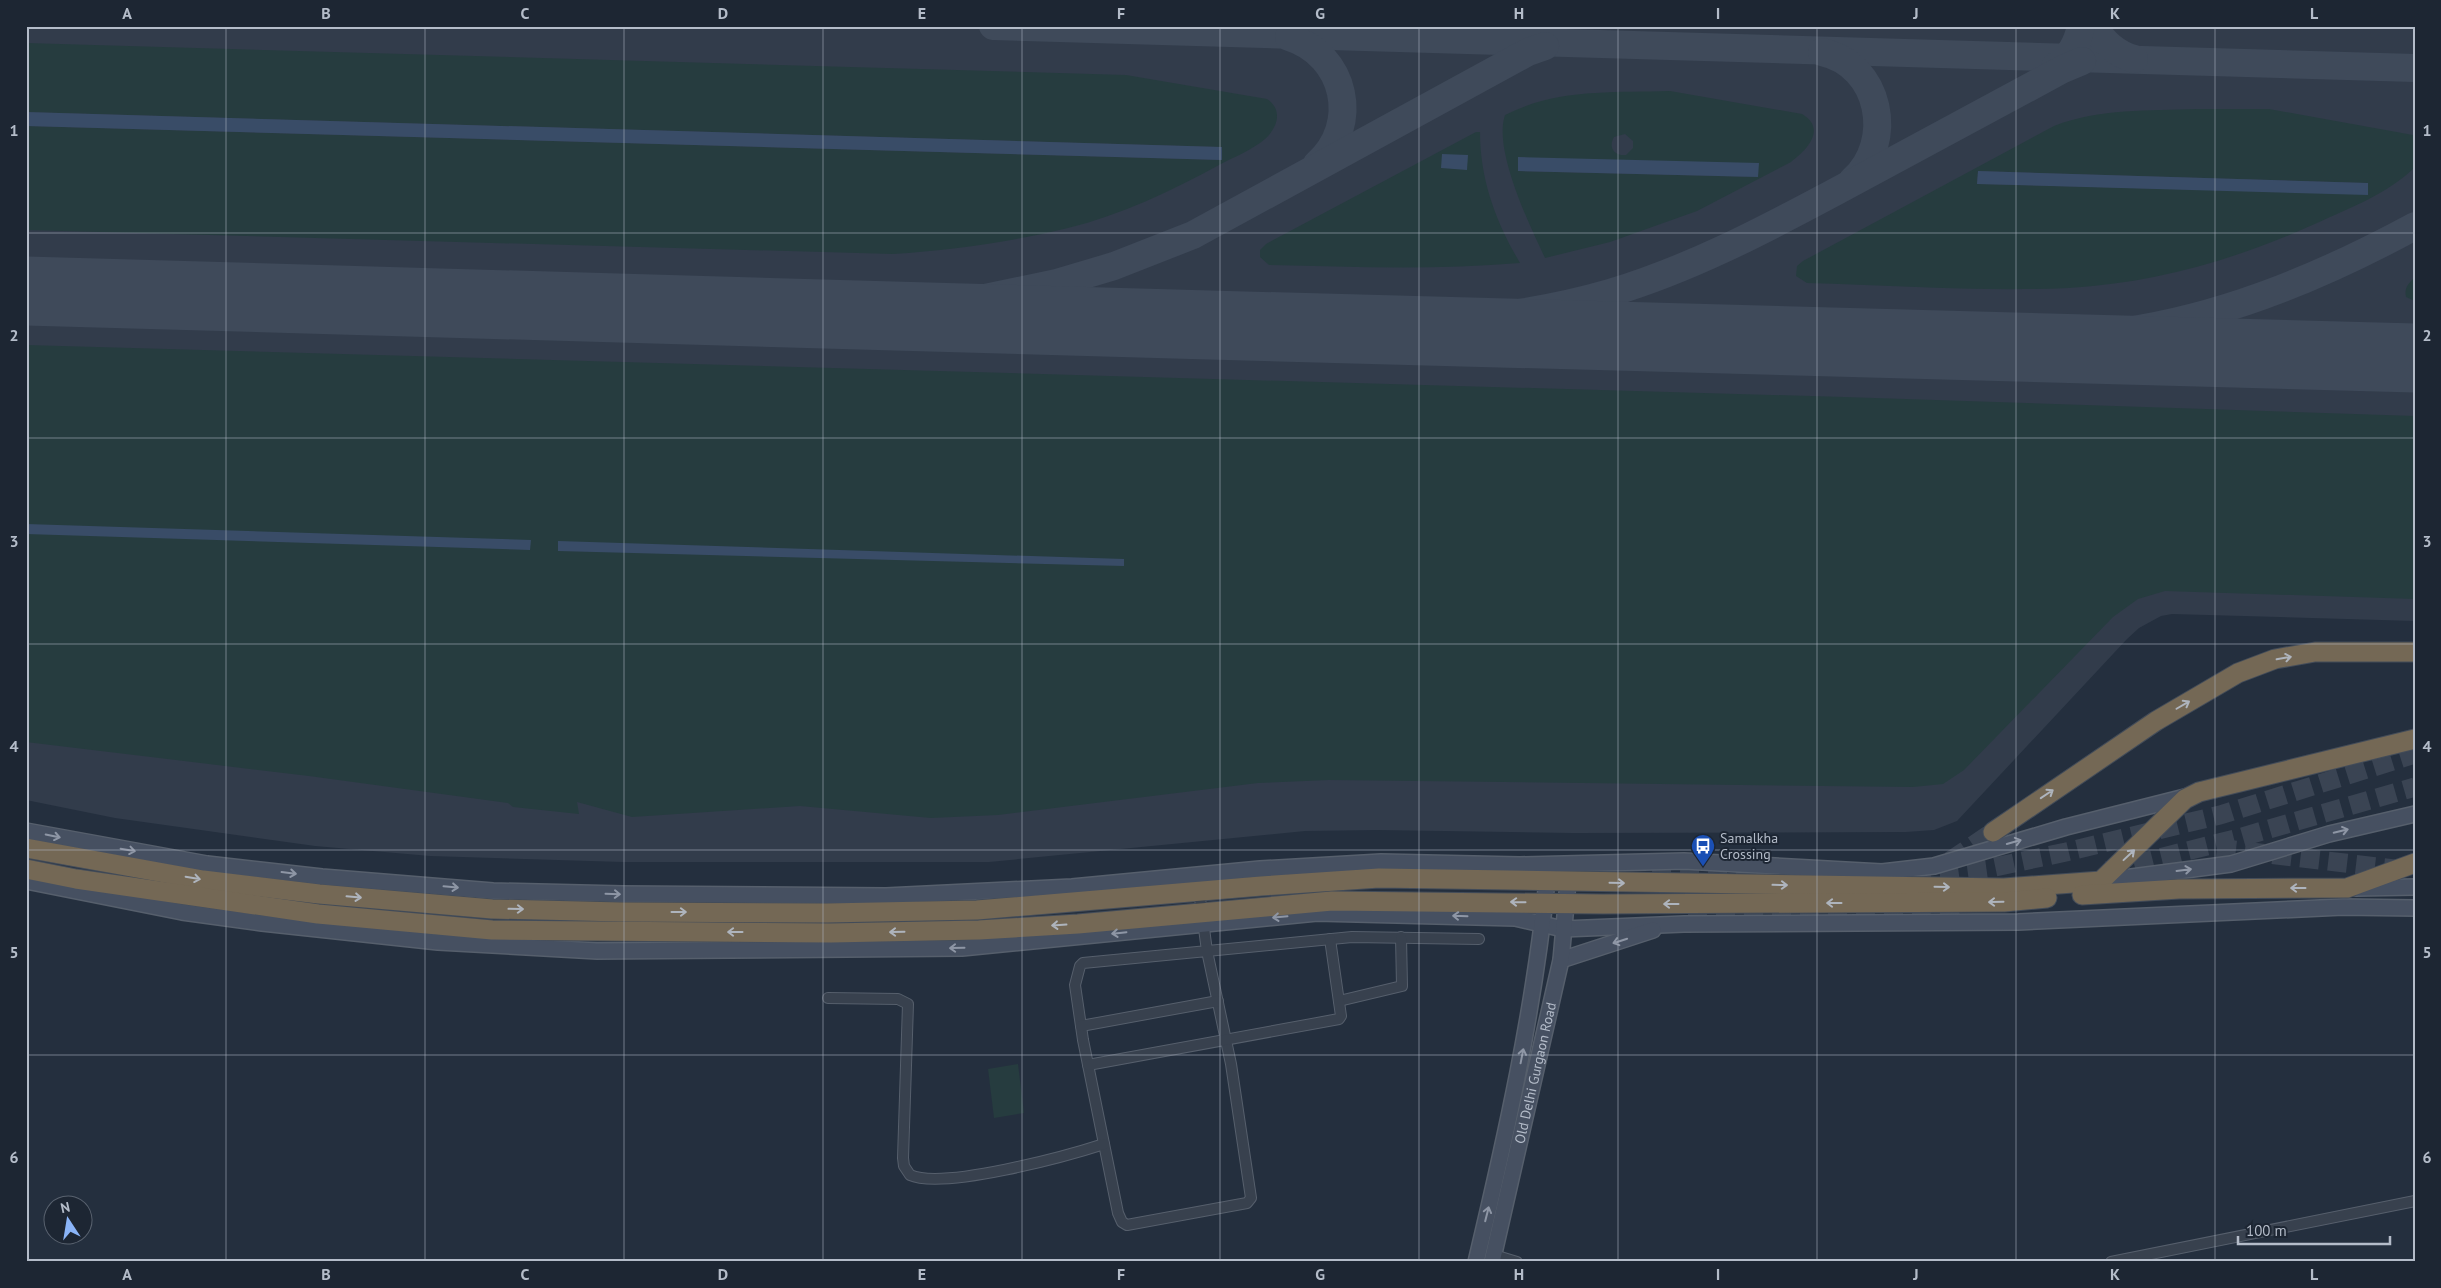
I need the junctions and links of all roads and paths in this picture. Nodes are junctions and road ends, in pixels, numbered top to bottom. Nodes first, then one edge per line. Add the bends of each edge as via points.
1 (2415, 652) edge
2 (2415, 739) edge
3 (2193, 795) junction
4 (2415, 814) edge
5 (26, 831) edge
6 (1992, 832) tunnel mouth
7 (26, 848) edge
8 (2415, 863) edge
9 (26, 869) edge
10 (26, 881) edge
11 (2101, 881) junction
12 (1547, 882) junction
13 (1568, 882) junction
14 (2415, 887) edge
15 (2347, 888) junction
16 (1199, 891) junction
17 (1545, 903) junction
18 (1567, 904) junction
19 (2415, 908) edge
20 (1202, 918) junction
21 (1543, 924) junction
22 (1684, 924) junction
23 (1564, 929) junction
24 (1401, 937) junction
25 (1330, 939) junction
26 (1479, 939) dead end
27 (1208, 951) junction
28 (1561, 960) junction
29 (828, 998) dead end
30 (1218, 1001) junction
31 (1339, 1001) junction
32 (1081, 1026) junction
33 (1226, 1039) junction
34 (1088, 1065) junction
35 (1104, 1144) junction
36 (2415, 1201) edge
37 (1493, 1258) edge
38 (1476, 1262) edge
39 (1517, 1262) edge
40 (2111, 1262) edge

6 -> 1 highway via 2156,721 2238,673 2275,659 2315,652
2 - 3 highway
5 -> 3 street via 207,864 493,891 886,896 1072,888 1260,869 1381,862 1529,865 1684,861 1882,872 1934,866 2066,827
11 -> 3 highway
11 -> 4 street via 2239,862 2329,834
7 -> 16 highway via 203,880 320,894 492,908 817,913 967,910
8 - 15 highway
20 -> 9 highway via 979,930 831,933 492,930 318,914
20 -> 10 street via 962,948 597,951 438,942 262,923 182,912
13 -> 11 highway via 2004,888
12 - 13 highway
12 - 16 highway via 1379,878
12 - 17 street, Old Delhi Gurgaon Road
13 - 18 street, Old Delhi Gurgaon Road
14 - 15 street
15 -> 18 highway via 2124,891 2004,902
16 - 20 street
17 - 18 highway
17 -> 20 highway via 1332,901
17 - 21 street, Old Delhi Gurgaon Road
18 - 23 street, Old Delhi Gurgaon Road
19 - 22 street via 2343,908 2018,922
21 -> 20 street via 1515,918 1317,913
20 - 27 street
21 - 23 street
38 -> 21 street, Old Delhi Gurgaon Road via 1522,1056
22 - 23 street
22 -> 28 street via 1663,927
23 - 28 street, Old Delhi Gurgaon Road
24 - 25 street
24 - 26 street
24 - 31 street via 1402,986
25 - 27 street
25 - 31 street
27 - 30 street
27 - 32 street via 1083,963 1075,980
28 - 37 street, Old Delhi Gurgaon Road
29 - 35 street via 902,999 908,1004 903,1158 910,1176 929,1179 996,1171
30 - 32 street
30 - 33 street
31 - 33 street via 1339,1019
32 - 34 street
33 - 34 street
33 - 35 street via 1249,1182 1249,1201 1127,1225 1118,1213
34 - 35 street
36 - 40 street
37 - 39 street

